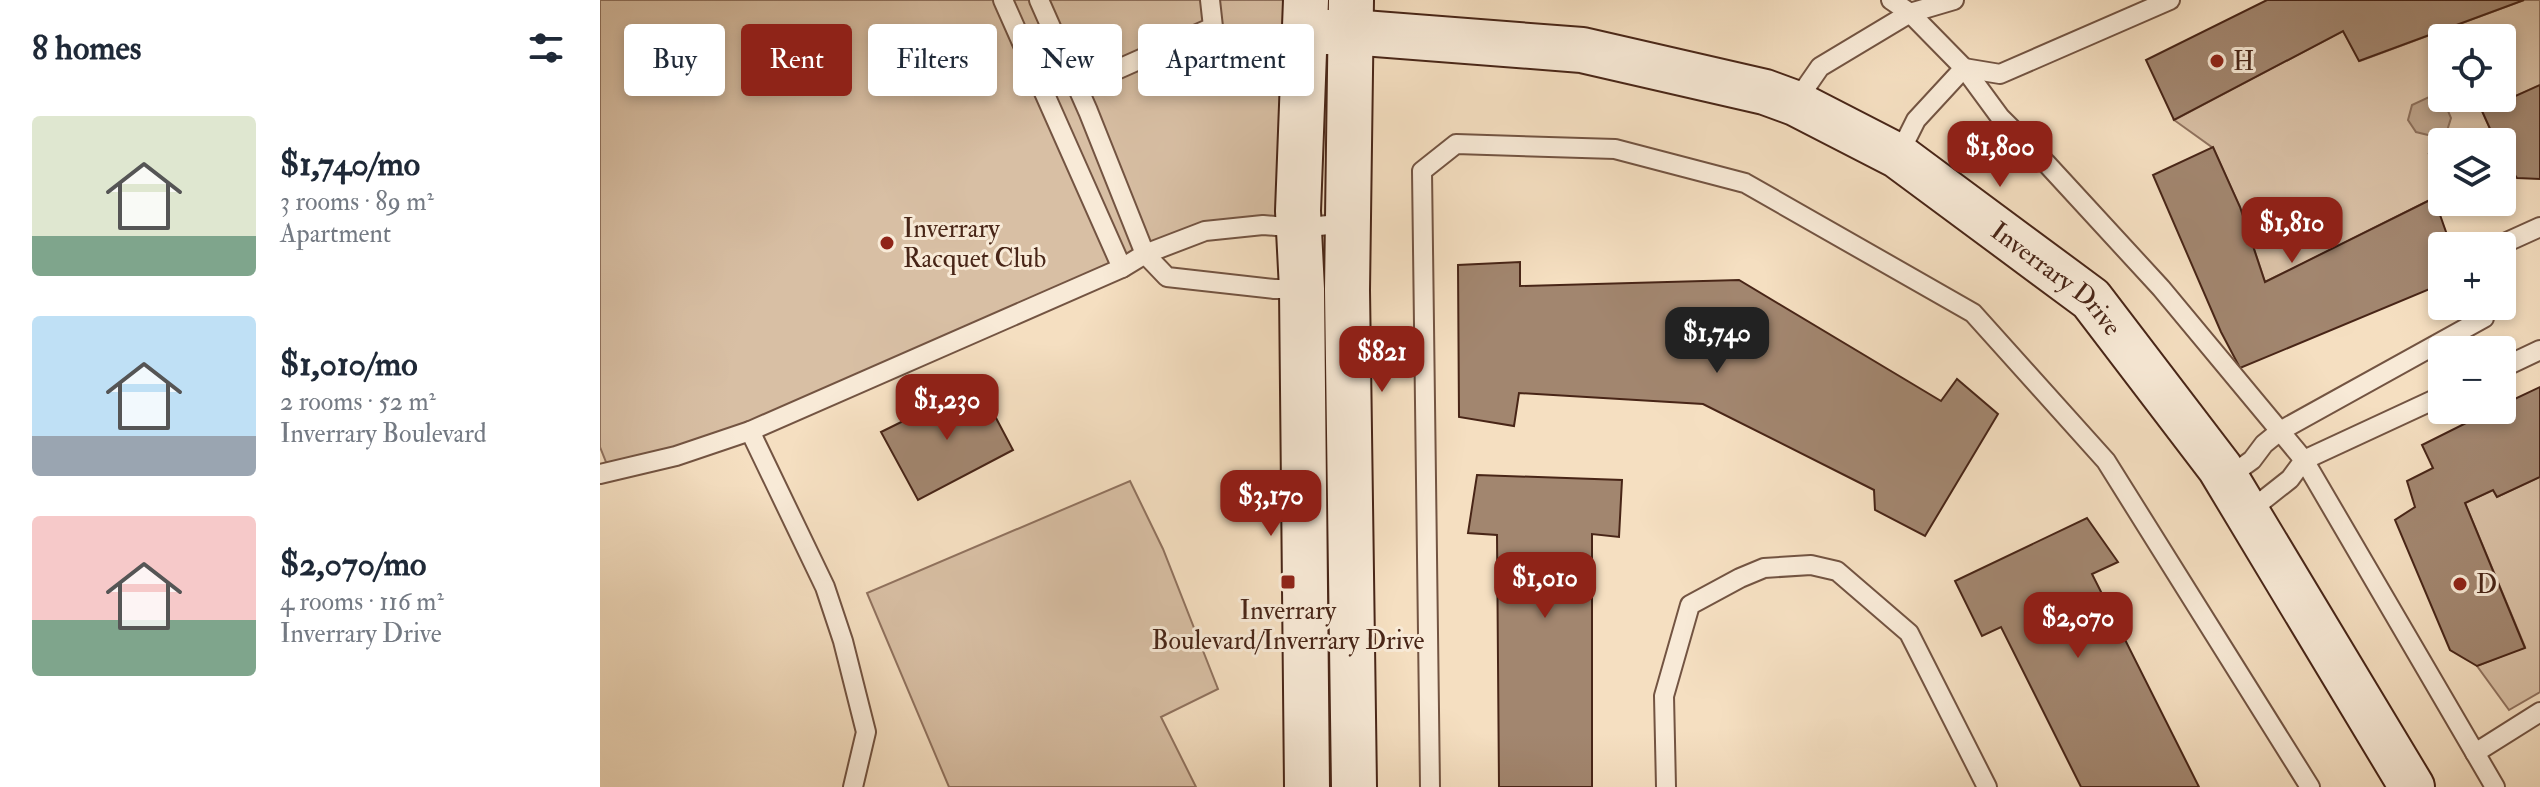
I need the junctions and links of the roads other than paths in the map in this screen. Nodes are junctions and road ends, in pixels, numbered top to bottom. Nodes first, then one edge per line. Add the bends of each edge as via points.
1 (1003, 0) edge
2 (1039, 0) edge
3 (1210, 0) edge
4 (1891, 0) edge
5 (1954, 0) edge
6 (2170, 0) edge
7 (1910, 13) junction
8 (1305, 16) edge
9 (1351, 16) edge
10 (1013, 24) edge
11 (1050, 24) edge
12 (1122, 63) edge
13 (1964, 68) junction
14 (1044, 96) edge
15 (1081, 96) edge
16 (1795, 103) junction
17 (1898, 156) junction
18 (1348, 223) junction
19 (1299, 228) junction
20 (2540, 228) edge
21 (2516, 238) edge
22 (1145, 254) junction
23 (1122, 268) junction
24 (1324, 289) junction
25 (2480, 320) edge
26 (2540, 350) edge
27 (2516, 361) edge
28 (2428, 402) edge
29 (750, 431) junction
30 (2280, 431) junction
31 (2304, 460) junction
32 (600, 474) edge
33 (2236, 496) junction
34 (2540, 712) edge
35 (2475, 753) junction
36 (2491, 786) edge
37 (853, 787) edge
38 (1307, 787) edge
39 (1354, 787) edge
40 (1430, 787) edge
41 (1666, 787) edge
42 (1987, 787) edge
43 (2310, 787) edge
44 (2412, 787) edge

1 - 10 lane
2 - 11 lane
3 - 12 lane via 1213,27
4 - 7 lane
5 - 7 lane
6 - 13 lane via 2000,74
7 - 13 lane
7 - 16 lane via 1820,67
8 - 9 street, Inverrary Drive
8 - 19 street
9 - 16 street, Inverrary Drive via 1582,50
9 - 18 street
13 - 17 lane via 1916,120
13 - 30 lane via 2000,117 2161,288
14 - 23 lane
15 - 22 lane
16 - 17 street, Inverrary Drive
17 - 33 street, Inverrary Drive via 2091,299
18 - 19 lane
18 - 24 street
19 - 22 lane via 1263,225 1205,231
19 - 24 street
20 - 21 lane
22 - 23 lane
22 - 24 lane via 1167,277
23 - 29 lane
24 - 38 street
24 - 39 street
25 - 30 lane
26 - 27 lane
28 - 31 lane
29 - 32 lane
29 - 37 lane via 825,587 843,641 866,732
30 - 31 lane
30 - 33 lane via 2252,460
31 - 33 lane via 2290,479
31 - 35 lane
33 - 44 street, Inverrary Drive
34 - 35 lane
35 - 36 lane
40 - 43 lane via 1422,171 1456,144 1615,149 1745,183 1973,313 2106,461
41 - 42 lane via 1664,696 1690,605 1764,568 1811,565 1837,571 1909,633

